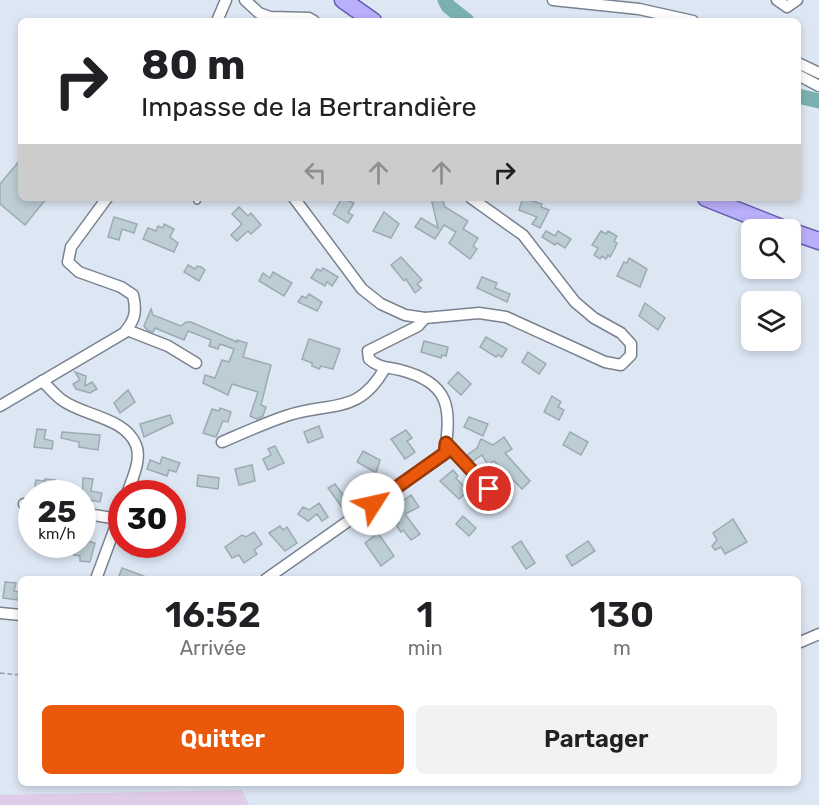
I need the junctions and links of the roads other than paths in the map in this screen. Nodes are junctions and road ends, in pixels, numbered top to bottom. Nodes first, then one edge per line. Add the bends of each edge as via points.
1 (226, 0) edge
2 (245, 0) edge
3 (343, 0) edge
4 (777, 0) edge
5 (797, 0) edge
6 (558, 1) edge
7 (645, 5) edge
8 (218, 18) edge
9 (309, 18) edge
10 (369, 18) edge
11 (684, 18) edge
12 (801, 64) edge
13 (819, 73) edge
14 (801, 77) edge
15 (819, 86) edge
16 (105, 201) edge
17 (296, 201) edge
18 (475, 201) edge
19 (714, 201) edge
20 (760, 219) edge
21 (801, 235) edge
22 (819, 242) edge
23 (425, 318) junction
24 (127, 330) junction
25 (196, 363) dead end
26 (385, 368) junction
27 (42, 381) junction
28 (0, 405) edge
29 (222, 442) dead end
30 (446, 443) junction
31 (132, 480) edge
32 (489, 489) dead end
33 (108, 546) edge
34 (97, 576) edge
35 (270, 576) edge
36 (0, 613) edge
37 (18, 615) edge
38 (819, 634) edge
39 (801, 641) edge

1 - 8 street
2 - 9 street via 260,14 270,17
3 - 10 main road
4 - 5 street via 788,7
6 - 7 street
7 - 11 street
12 - 13 street
14 - 15 street
16 - 24 street via 70,247 68,262 79,272 121,286 133,295 134,321
17 - 23 street via 362,289 381,304 405,315
18 - 23 street via 523,235 575,302 631,344 631,356 621,365 605,362 506,317 479,313
19 - 20 main road
21 - 22 main road
23 - 26 street via 418,326 368,351 376,366
24 - 25 street via 168,346
24 - 27 street
26 - 29 street via 376,384 361,397 336,408 287,415
26 - 30 street via 426,379 441,393 449,414
27 - 28 street
27 - 31 street via 63,401 128,433 136,445 138,465
30 - 32 street
30 - 35 street via 445,453
33 - 34 street
36 - 37 street
38 - 39 street

